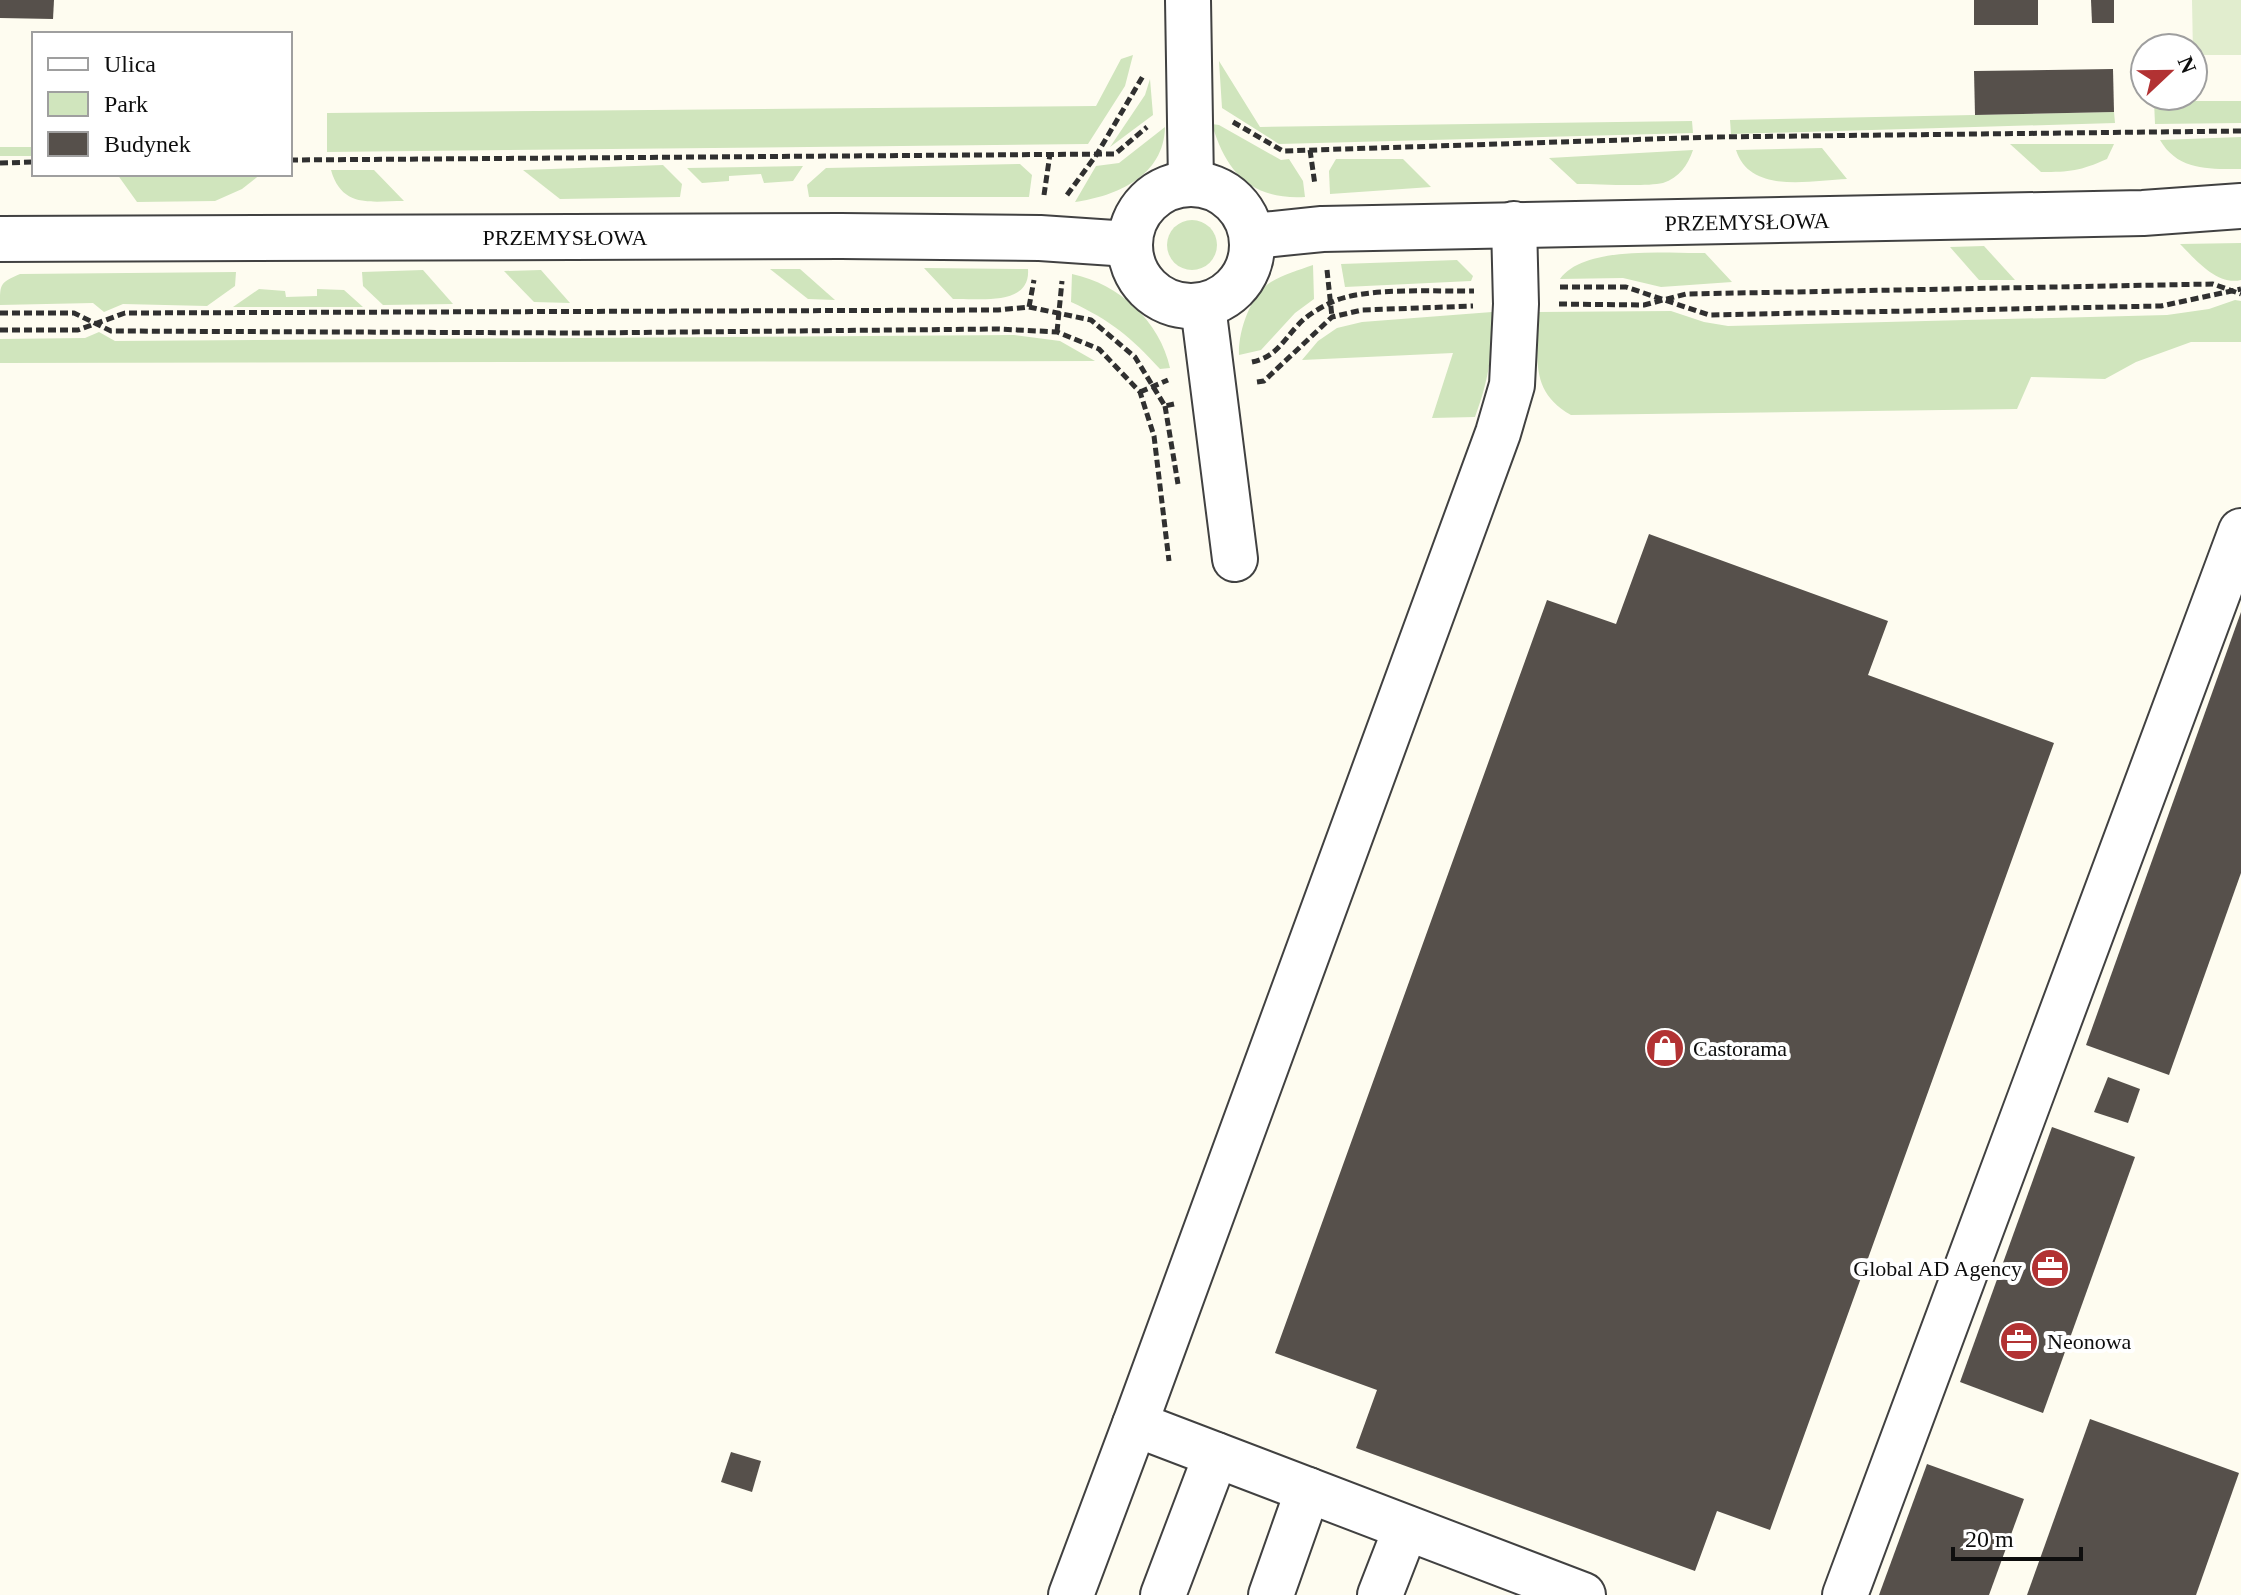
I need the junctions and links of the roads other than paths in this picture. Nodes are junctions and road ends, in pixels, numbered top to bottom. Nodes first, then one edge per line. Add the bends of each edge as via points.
1 (1188, 0) edge
2 (1191, 183) junction
3 (2241, 206) edge
4 (1514, 224) junction
5 (1253, 236) junction
6 (0, 239) edge
7 (1129, 244) junction
8 (1203, 306) junction
9 (2241, 531) edge
10 (1235, 559) dead end
11 (1135, 1424) junction
12 (1216, 1455) junction
13 (1308, 1490) junction
14 (1406, 1528) junction
15 (1495, 1580) edge
16 (1071, 1595) edge
17 (1163, 1595) edge
18 (1271, 1595) edge
19 (1380, 1595) edge
20 (1583, 1595) edge
21 (1845, 1595) edge

1 - 2 street
2 - 5 street via 1231,198
2 - 7 street via 1168,188 1148,201 1134,220
3 - 4 street, PRZEMYSŁOWA via 2096,215
4 - 5 street, PRZEMYSŁOWA
4 - 11 street via 1512,385 1498,433
5 - 8 street via 1252,259 1242,281 1225,297
6 - 7 street, PRZEMYSŁOWA via 841,236
7 - 8 street via 1143,285 1160,299
8 - 10 street
9 - 21 street
11 - 12 street
11 - 16 street
12 - 13 street
12 - 17 street
13 - 14 street
13 - 18 street
14 - 15 street
14 - 19 street
15 - 20 street

